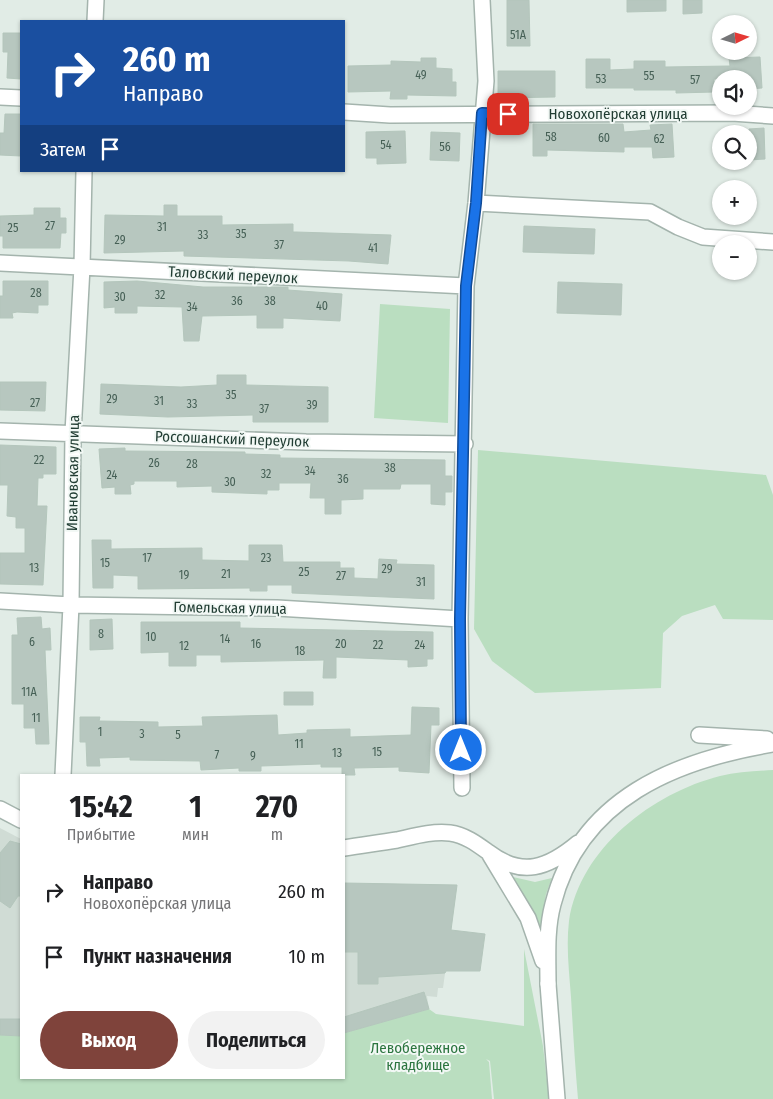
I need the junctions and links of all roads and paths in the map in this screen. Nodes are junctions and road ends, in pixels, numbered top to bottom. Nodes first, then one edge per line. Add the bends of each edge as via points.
1 (96, 0) edge
2 (482, 0) edge
3 (95, 20) edge
4 (0, 96) edge
5 (20, 98) edge
6 (345, 112) edge
7 (482, 113) junction
8 (773, 116) edge
9 (84, 172) edge
10 (476, 203) junction
11 (773, 242) edge
12 (0, 263) edge
13 (82, 267) junction
14 (466, 286) junction
15 (0, 431) edge
16 (73, 433) junction
17 (465, 444) junction
18 (0, 601) edge
19 (70, 605) junction
20 (460, 619) junction
21 (699, 735) dead end
22 (773, 740) edge
23 (773, 744) edge
24 (63, 774) edge
25 (462, 788) dead end
26 (0, 809) edge
27 (20, 819) edge
28 (587, 836) junction
29 (345, 848) edge
30 (490, 854) junction
31 (548, 984) junction
32 (558, 1099) edge

1 - 3 street
2 - 7 street via 486,81
4 - 5 street
6 - 7 street, Новохопёрская улица via 390,115
7 - 8 street, Новохопёрская улица via 732,113
7 - 10 street
9 - 13 street, Ивановская улица
10 - 11 street via 650,212 703,237
10 - 14 street
12 - 13 street, Таловский переулок
13 - 14 street, Таловский переулок
13 - 16 street, Ивановская улица
14 - 17 street
15 - 16 street, Россошанский переулок
16 - 17 street, Россошанский переулок
16 - 19 street, Ивановская улица
17 - 20 street
18 - 19 street, Гомельская улица
19 - 20 street, Гомельская улица via 277,608
19 - 24 street, Ивановская улица
20 - 25 street
21 - 22 street
23 - 28 street via 700,760 661,775 621,801
26 - 27 street
28 - 30 street via 552,862 532,868 520,867
28 - 31 street via 569,864 553,903 548,940
29 - 30 street via 438,832 468,839
30 - 31 street via 528,918
31 - 32 street

